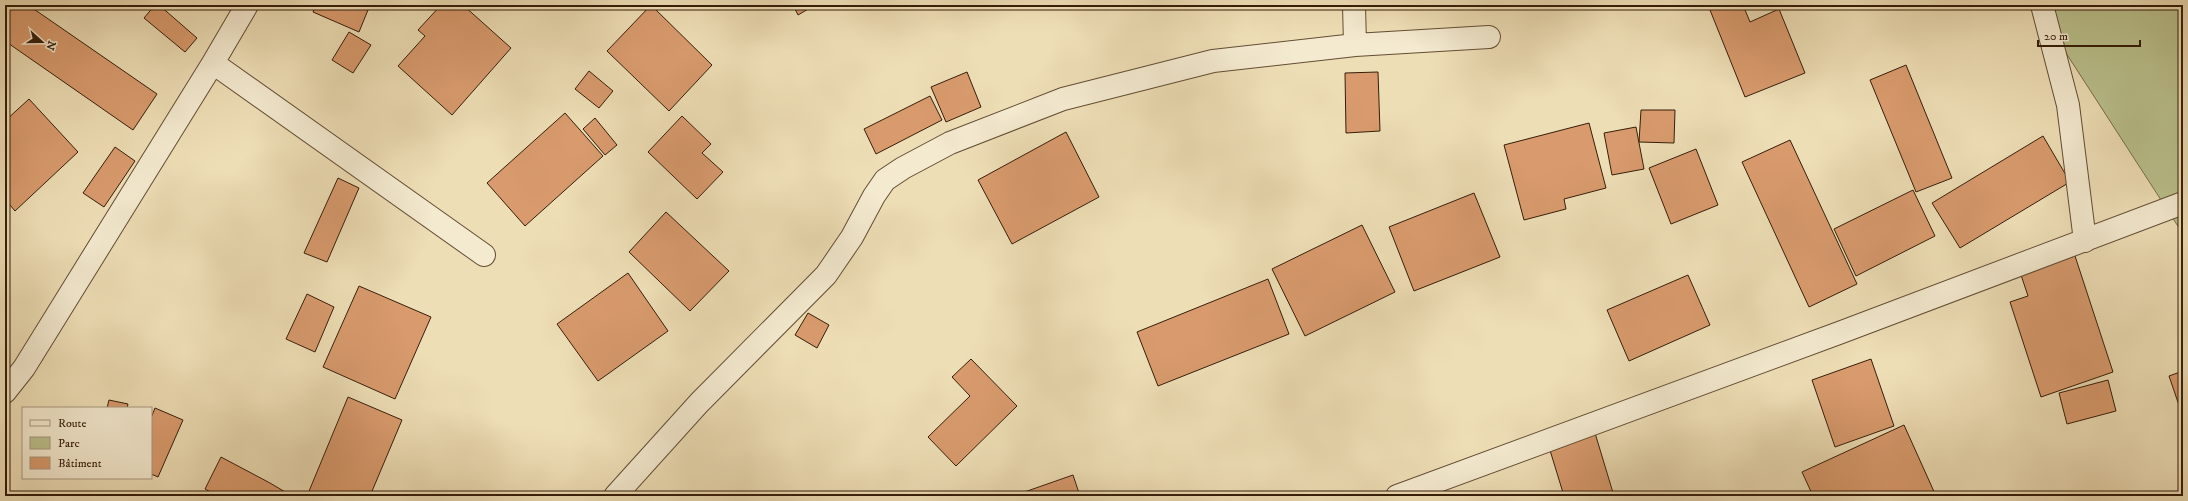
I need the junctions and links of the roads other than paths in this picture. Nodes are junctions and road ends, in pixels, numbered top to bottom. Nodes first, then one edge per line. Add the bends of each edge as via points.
1 (247, 5) edge
2 (1354, 5) edge
3 (2042, 5) edge
4 (1489, 37) dead end
5 (1355, 45) junction
6 (214, 63) junction
7 (2183, 203) edge
8 (2085, 241) junction
9 (484, 255) dead end
10 (5, 392) edge
11 (616, 496) edge
12 (1396, 496) edge

1 - 6 street
2 - 5 street
3 - 8 street via 2068,105
4 - 5 street
5 - 11 street via 1213,61 1063,99 950,143 903,168 885,180 852,237 826,275 699,403
6 - 9 street
6 - 10 street via 24,368
7 - 8 street
8 - 12 street

